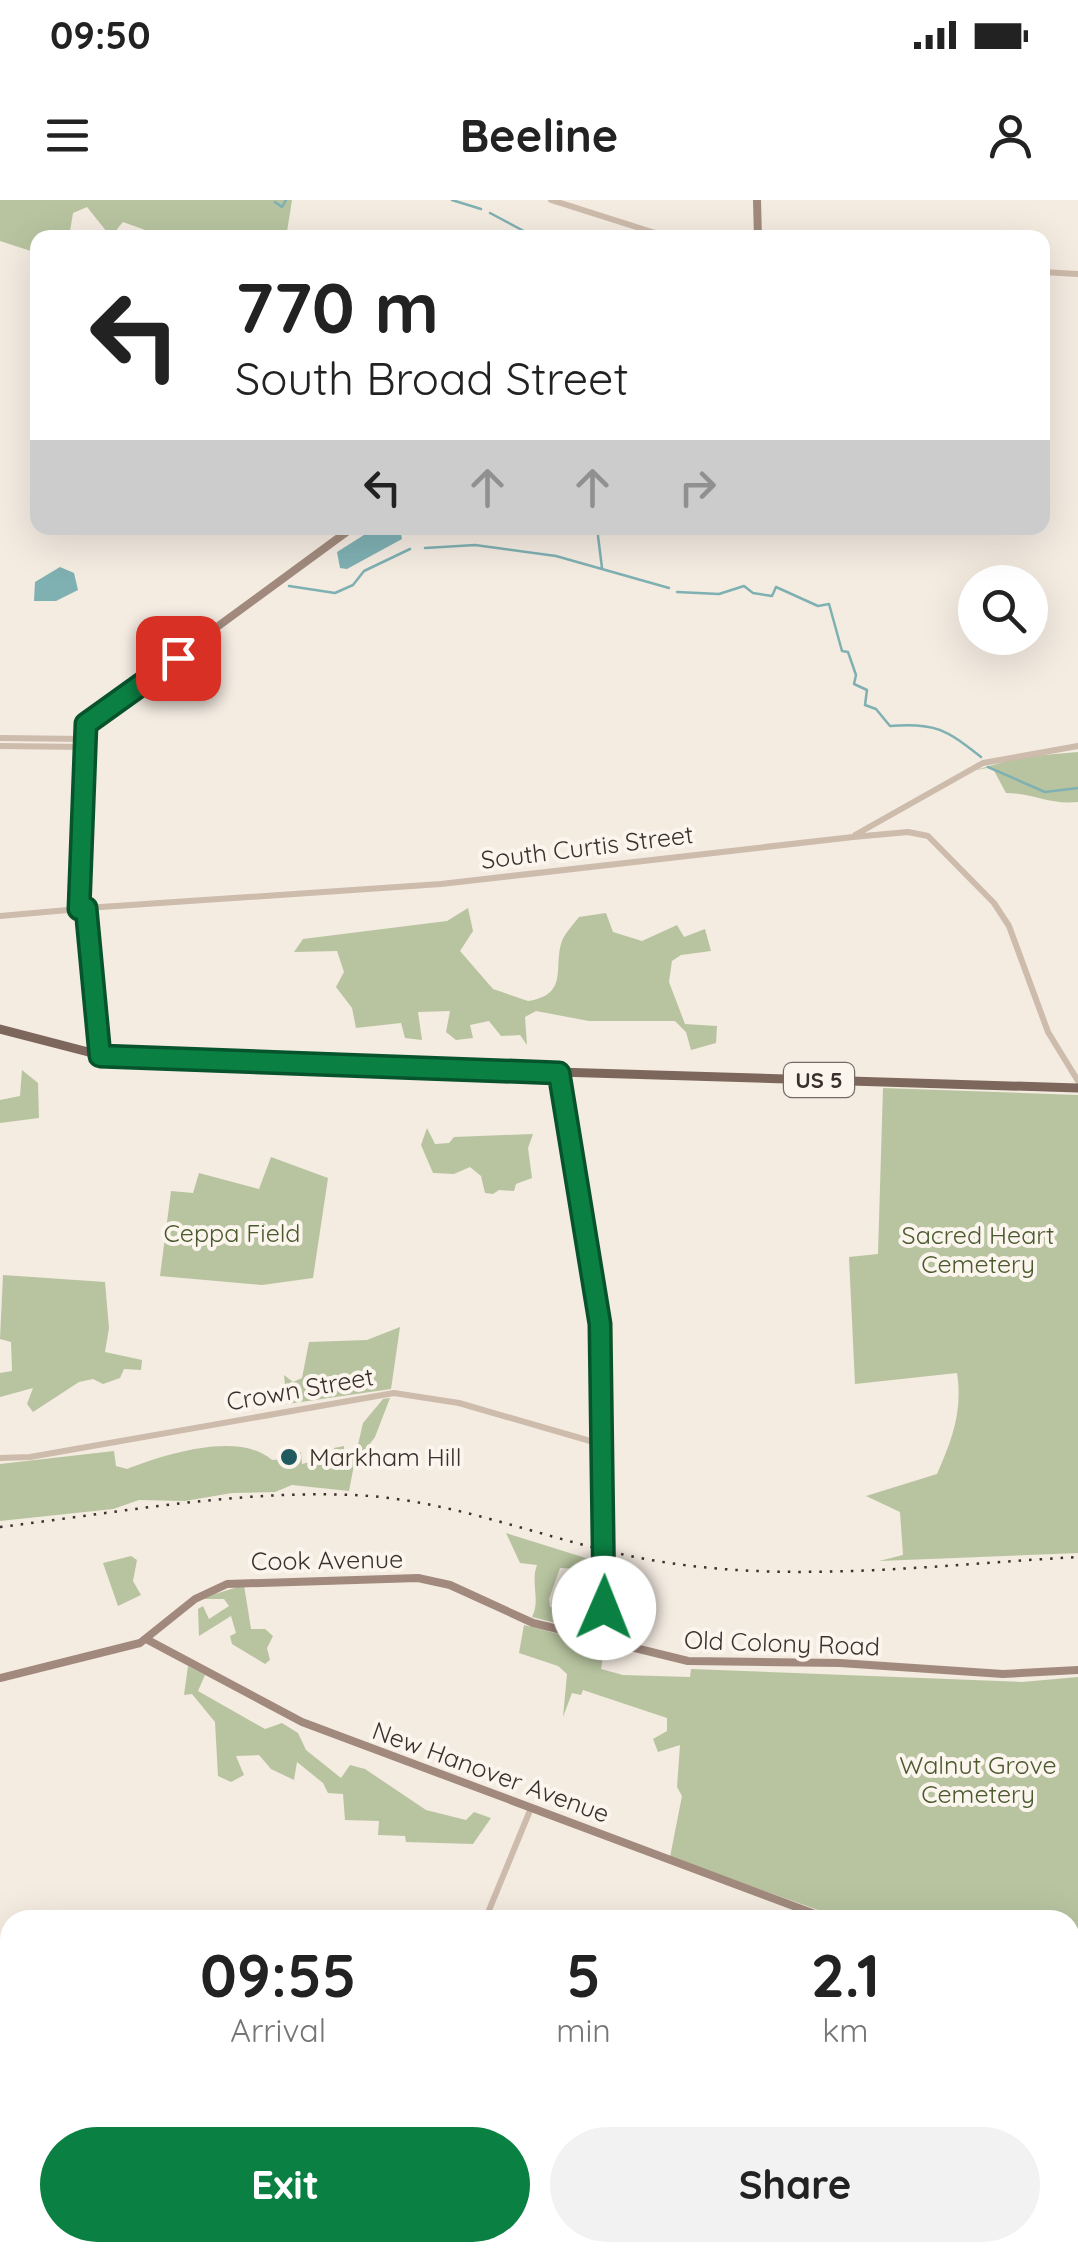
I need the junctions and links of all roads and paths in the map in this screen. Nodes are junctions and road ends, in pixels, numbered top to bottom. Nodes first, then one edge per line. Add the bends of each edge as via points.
1 (550, 200) edge
2 (756, 200) edge
3 (646, 230) edge
4 (758, 230) edge
5 (1050, 272) edge
6 (1078, 274) edge
7 (342, 535) edge
8 (0, 738) edge
9 (17, 742) junction
10 (86, 743) junction
11 (0, 746) edge
12 (1078, 746) edge
13 (852, 837) junction
14 (82, 908) junction
15 (0, 916) edge
16 (0, 1029) edge
17 (100, 1056) junction
18 (559, 1073) junction
19 (1078, 1084) edge
20 (604, 1445) junction
21 (0, 1458) edge
22 (438, 1580) joint
23 (146, 1639) junction
24 (598, 1640) junction
25 (1078, 1670) edge
26 (0, 1678) edge
27 (531, 1808) junction
28 (489, 1910) edge
29 (805, 1910) edge

1 - 3 street
2 - 4 main road
5 - 6 street
7 - 10 main road via 86,724
8 - 9 street
9 - 10 street
9 - 11 street
10 - 14 main road
12 - 13 street, South Curtis Street via 983,763
13 - 14 street, South Curtis Street via 442,884
13 - 19 street via 928,836 994,903 1048,1032
14 - 15 street, South Curtis Street
14 - 17 main road
16 - 17 main road, US 5
17 - 18 main road, US 5
18 - 19 main road, US 5
18 - 20 street via 600,1324
20 - 21 street, Crown Street via 459,1402 394,1393
20 - 24 street, bridge
22 - 23 main road, Cook Avenue via 227,1584
22 - 24 main road, Old Colony Road via 520,1619
23 - 26 main road, Cook Avenue
23 - 27 main road, New Hanover Avenue via 293,1718
24 - 25 main road, Old Colony Road via 728,1665 819,1662 1003,1674
27 - 28 street
27 - 29 main road, New Hanover Avenue

